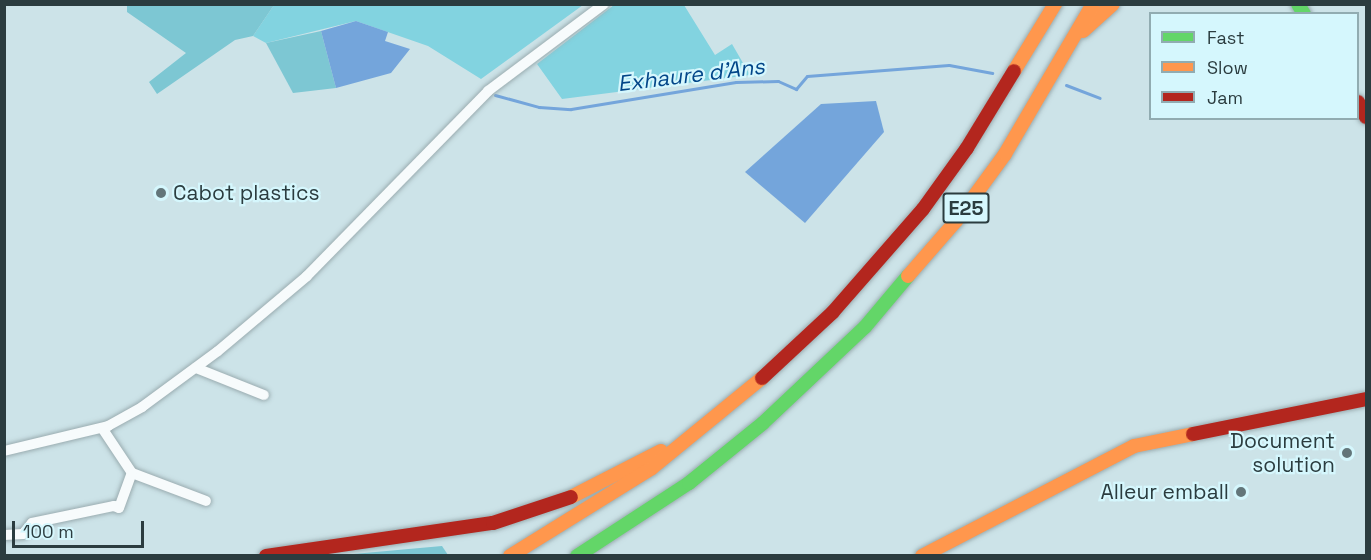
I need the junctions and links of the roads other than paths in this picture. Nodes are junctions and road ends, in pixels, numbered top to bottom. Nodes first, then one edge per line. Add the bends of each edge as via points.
1 (604, 4) edge
2 (1055, 4) edge
3 (1093, 4) edge
4 (1113, 4) edge
5 (1074, 39) junction
6 (196, 368) junction
7 (264, 395) dead end
8 (1366, 399) edge
9 (102, 428) junction
10 (688, 441) junction
11 (4, 451) edge
12 (132, 473) junction
13 (206, 501) dead end
14 (4, 535) edge
15 (266, 555) edge
16 (510, 555) edge
17 (578, 555) edge
18 (924, 555) edge

1 - 6 street via 508,73 307,276
2 - 10 main road, E25 via 967,148 876,267 801,344
3 - 5 main road, E25
4 - 5 main road
5 - 17 main road, E25 via 1005,154 956,221 865,327 763,423 689,483
6 - 7 street
6 - 9 street via 142,407
8 - 18 main road via 1134,446
9 - 11 street
9 - 12 street
10 - 15 main road via 531,512 459,529 337,542
10 - 16 main road, E25 via 572,521
12 - 13 street
12 - 14 street via 119,508 32,523 23,534

